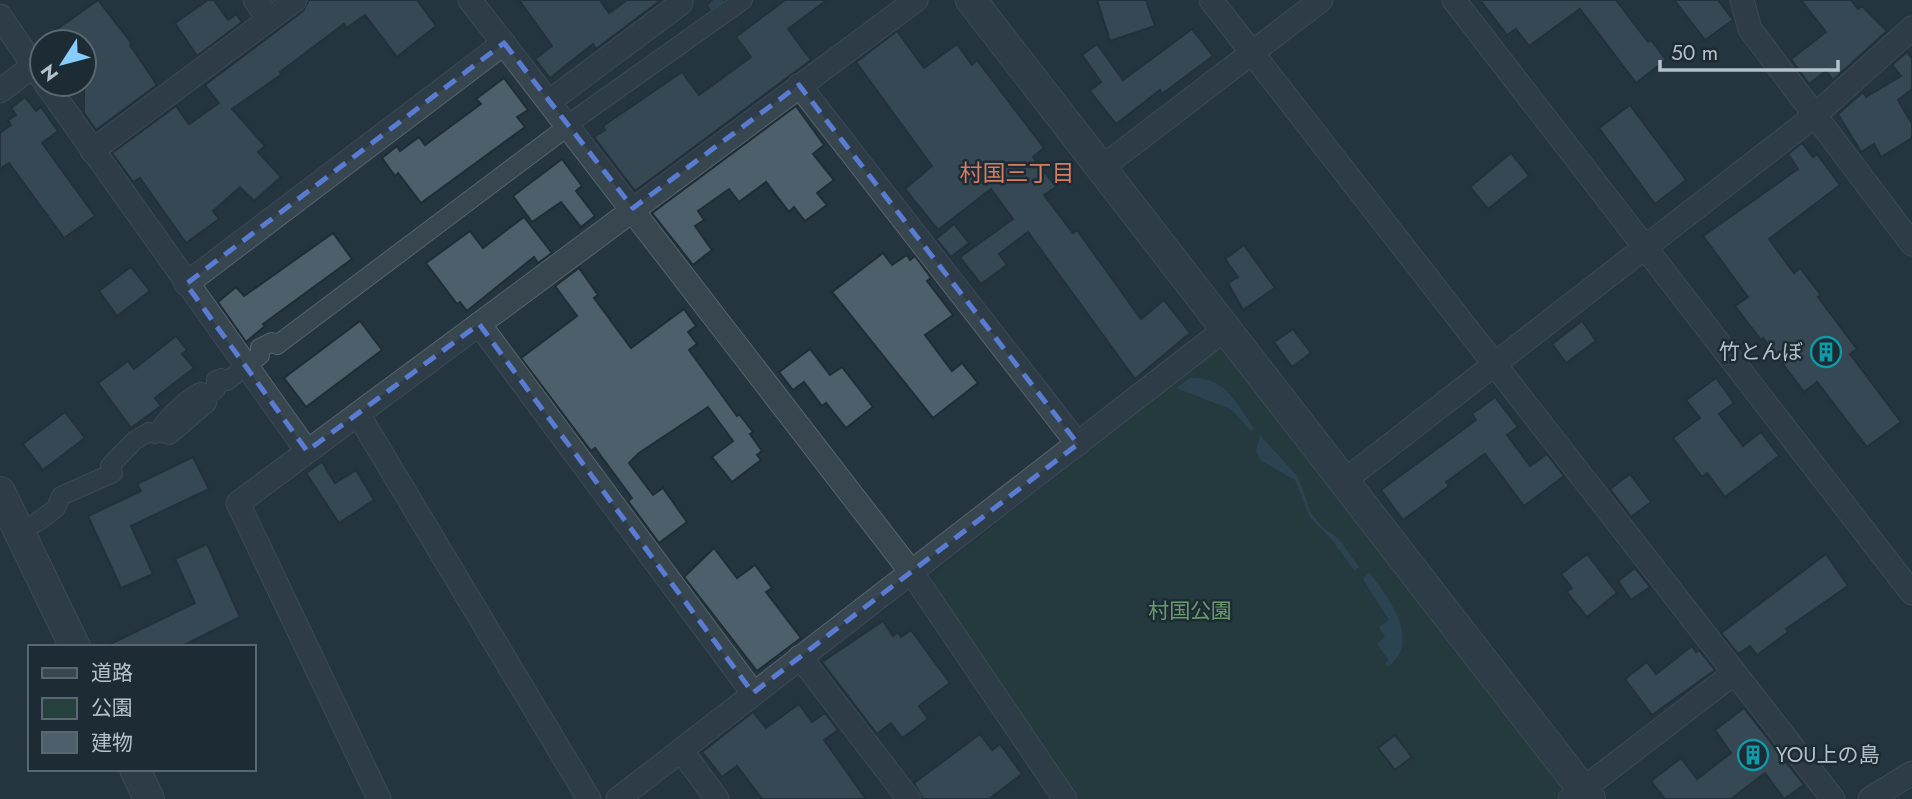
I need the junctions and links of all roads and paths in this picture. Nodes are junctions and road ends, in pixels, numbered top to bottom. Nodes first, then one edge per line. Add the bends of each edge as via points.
1 (255, 0) edge
2 (295, 0) edge
3 (470, 0) edge
4 (679, 0) edge
5 (743, 0) edge
6 (916, 0) edge
7 (971, 0) edge
8 (1211, 0) edge
9 (1321, 0) edge
10 (1454, 0) edge
11 (1742, 0) edge
12 (0, 16) edge
13 (269, 19) junction
14 (1912, 28) edge
15 (504, 43) junction
16 (1250, 52) junction
17 (28, 58) edge
18 (28, 80) edge
19 (799, 85) junction
20 (0, 91) edge
21 (55, 98) edge
22 (550, 101) junction
23 (1813, 117) junction
24 (576, 118) dead end
25 (559, 133) dead end
26 (92, 151) junction
27 (1101, 168) junction
28 (633, 208) junction
29 (1912, 244) edge
30 (1646, 247) junction
31 (186, 284) junction
32 (479, 324) junction
33 (1224, 330) junction
34 (256, 359) dead end
35 (1494, 365) junction
36 (222, 385) dead end
37 (358, 414) junction
38 (1078, 444) junction
39 (307, 451) junction
40 (1344, 481) junction
41 (0, 492) edge
42 (36, 523) dead end
43 (912, 573) junction
44 (1912, 593) edge
45 (74, 645) edge
46 (800, 657) junction
47 (1733, 674) junction
48 (754, 693) junction
49 (681, 750) junction
50 (136, 771) edge
51 (1912, 773) edge
52 (1581, 796) edge
53 (149, 799) edge
54 (379, 799) edge
55 (589, 799) edge
56 (618, 799) edge
57 (717, 799) edge
58 (909, 799) edge
59 (1065, 799) edge
60 (1833, 799) edge
61 (1870, 799) edge

1 - 13 street
2 - 13 street
3 - 15 street
4 - 22 street via 681,3
5 - 24 street
6 - 19 street
7 - 27 street
8 - 16 street
9 - 16 street
10 - 30 street
11 - 23 street via 1750,29
12 - 17 street
13 - 26 street
14 - 23 street
15 - 22 street
15 - 31 street
16 - 27 street
16 - 35 street
18 - 20 street
19 - 28 street
19 - 38 street
21 - 26 street
22 - 28 street
23 - 29 street
23 - 30 street
25 - 34 street via 277,345 265,344
26 - 31 street
27 - 33 street
28 - 32 street
28 - 43 street
30 - 35 street
30 - 44 street
31 - 39 street
32 - 37 street
32 - 48 street
33 - 38 street
33 - 40 street
35 - 40 street
35 - 47 street
36 - 42 street via 189,398 156,433 149,432 134,442 110,466 111,475 61,496 56,508
37 - 39 street
37 - 55 street
38 - 43 street
39 - 54 street via 238,503
40 - 52 street
41 - 45 street
43 - 46 street
43 - 59 street
46 - 48 street
46 - 58 street
47 - 52 street
47 - 60 street
48 - 49 street
49 - 56 street
49 - 57 street
50 - 53 street
51 - 61 street

